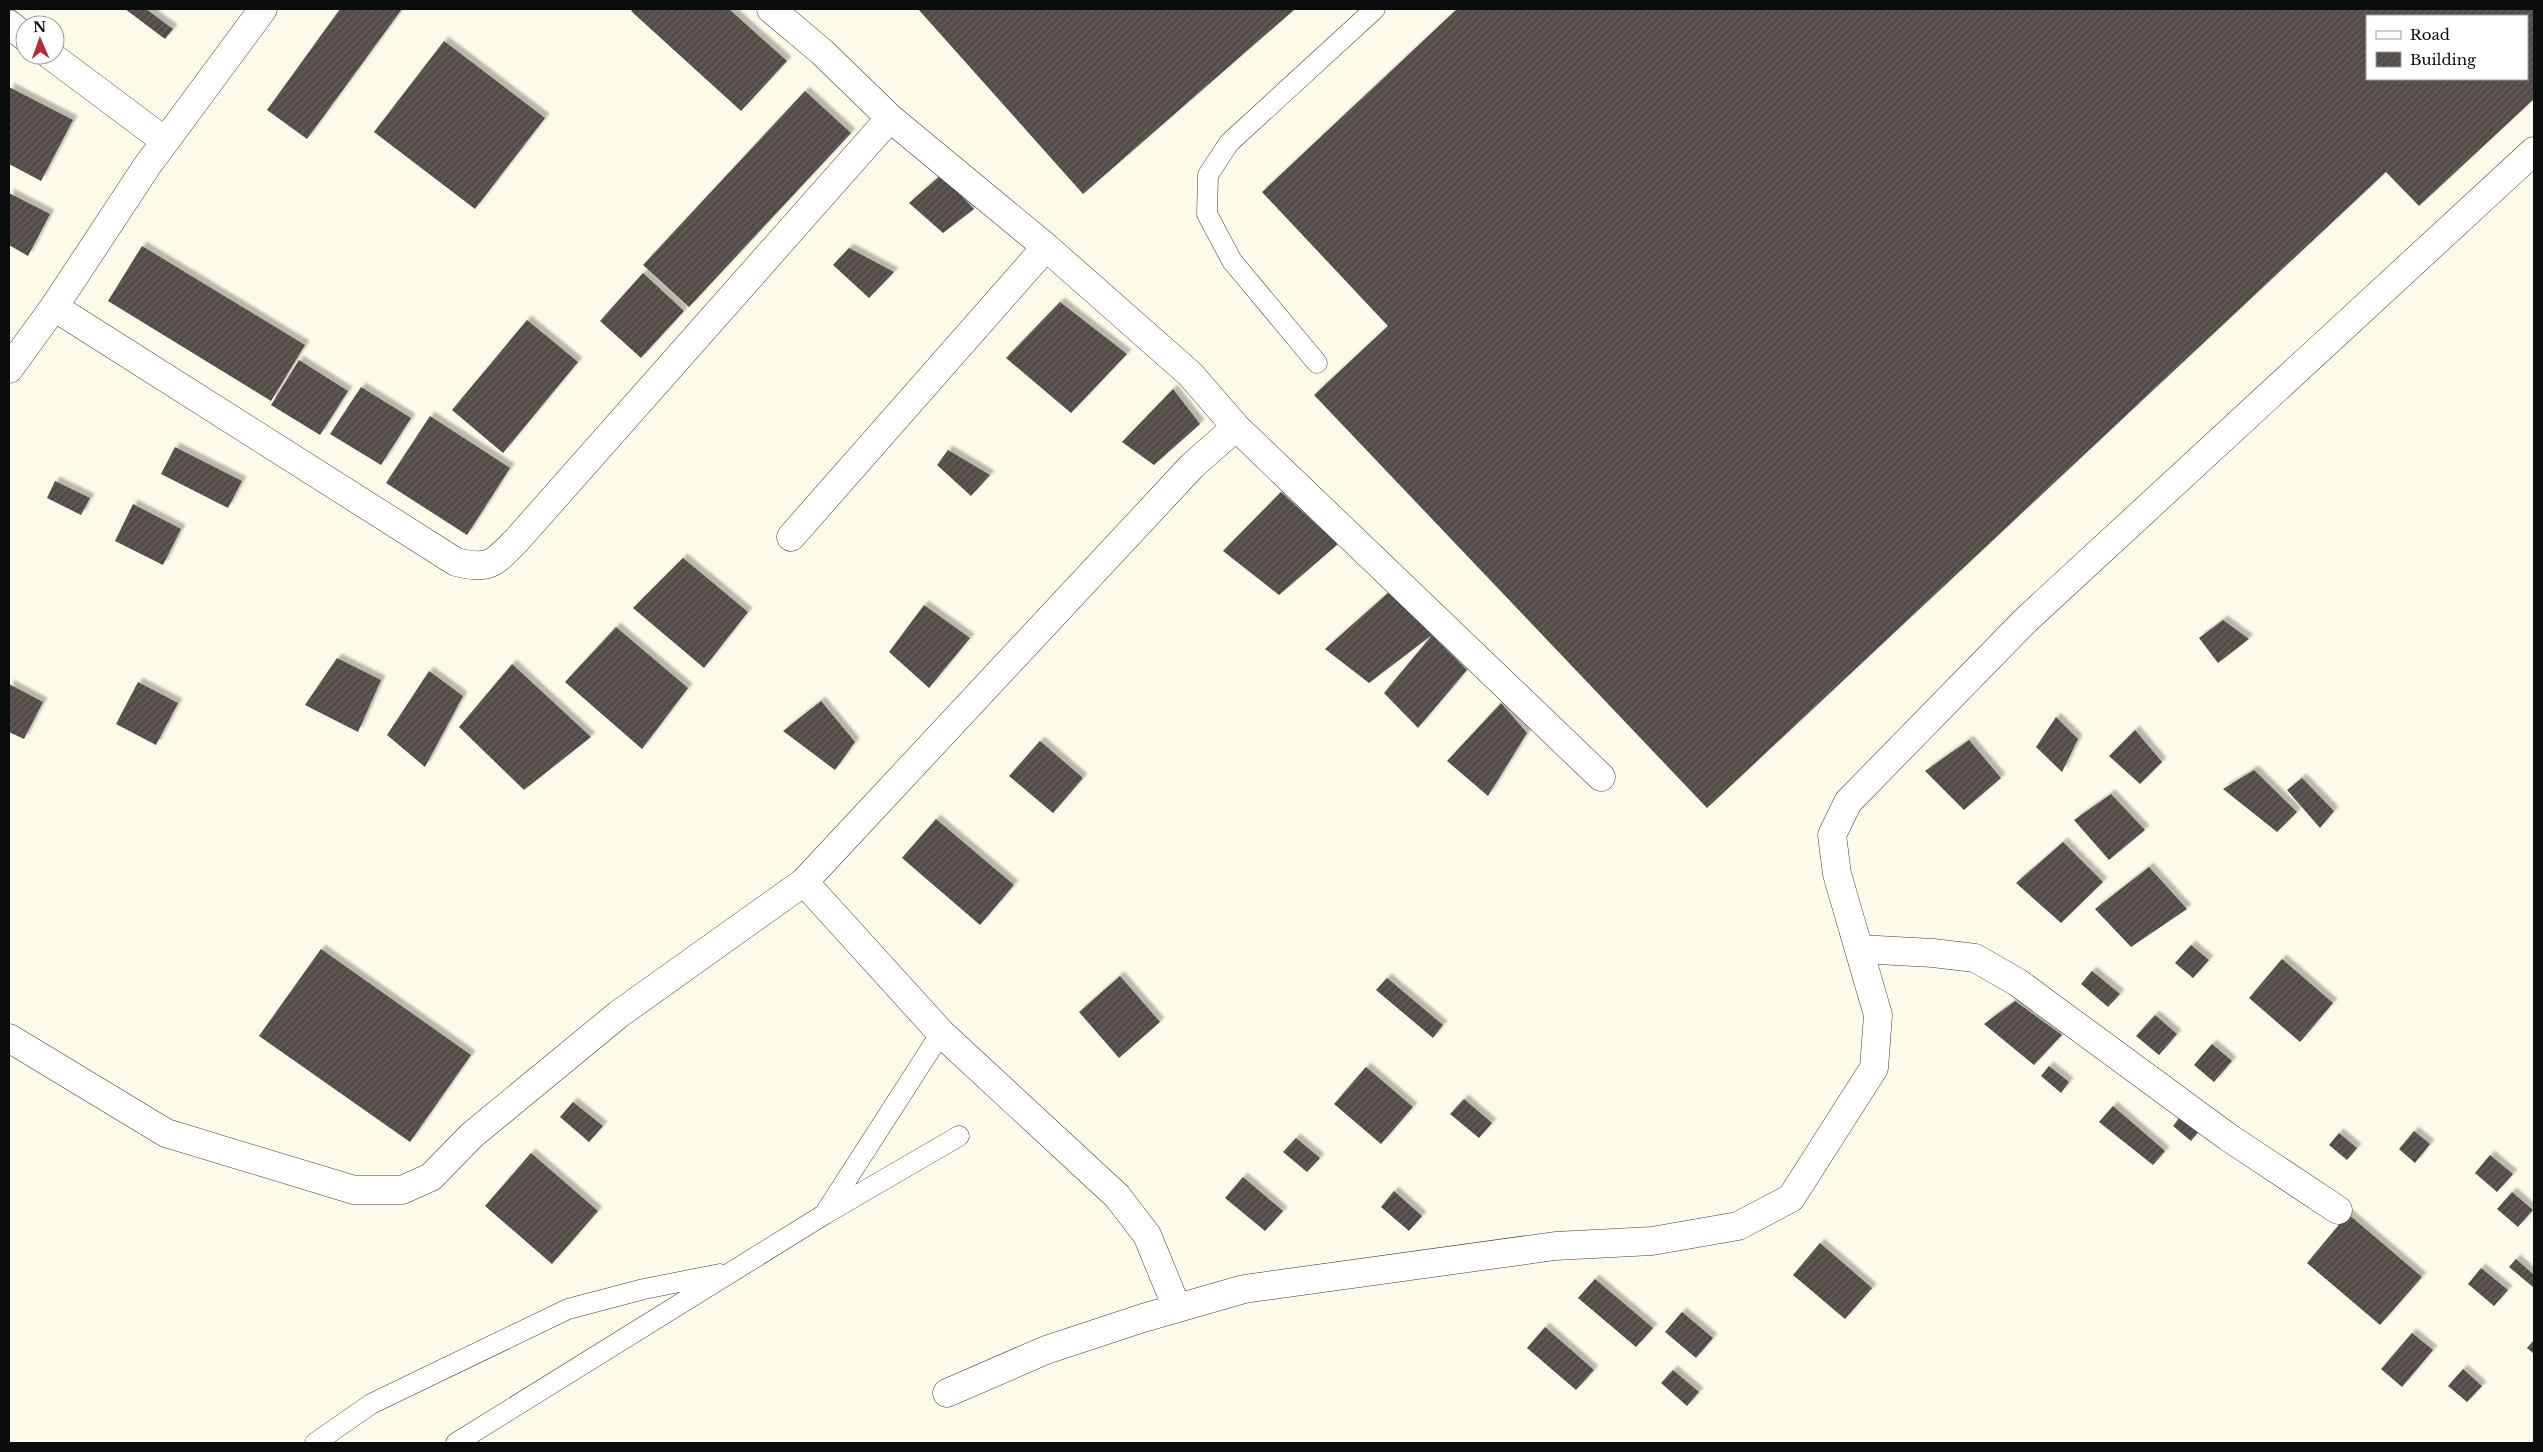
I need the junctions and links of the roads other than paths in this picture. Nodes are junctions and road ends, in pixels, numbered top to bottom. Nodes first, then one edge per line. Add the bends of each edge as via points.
1 (262, 9) edge
2 (771, 9) edge
3 (1375, 9) edge
4 (63, 65) edge
5 (890, 118) junction
6 (165, 141) junction
7 (2534, 151) edge
8 (1046, 247) junction
9 (54, 307) junction
10 (1317, 363) dead end
11 (9, 369) edge
12 (1236, 427) junction
13 (791, 537) dead end
14 (1601, 777) dead end
15 (804, 882) junction
16 (1859, 949) junction
17 (941, 1032) junction
18 (9, 1038) edge
19 (958, 1136) dead end
20 (2338, 1210) dead end
21 (825, 1214) junction
22 (731, 1272) junction
23 (1177, 1308) junction
24 (947, 1393) dead end
25 (315, 1443) edge
26 (456, 1443) edge

1 - 6 street
2 - 5 street via 822,52
3 - 10 lane via 1229,143 1208,175 1207,214 1232,261
4 - 6 street
5 - 8 street
5 - 9 street via 494,563 476,566 456,562
6 - 9 street
7 - 16 street via 2027,619 1848,802 1832,835 1837,874
8 - 12 street via 1190,374
8 - 13 street
9 - 11 street
12 - 14 street
12 - 15 street via 1192,466
15 - 17 street
15 - 18 street via 619,1014 472,1135 431,1177 402,1190 354,1190 166,1133
16 - 20 street via 1975,958 2017,982 2228,1137
16 - 23 street via 1878,1015 1874,1068 1791,1198 1738,1226 1652,1241 1556,1246 1244,1289
17 - 21 lane
17 - 23 street via 1117,1196 1147,1235
19 - 21 lane
21 - 22 lane
22 - 25 lane via 644,1289 568,1309 371,1404
22 - 26 lane
23 - 24 street via 1046,1350

